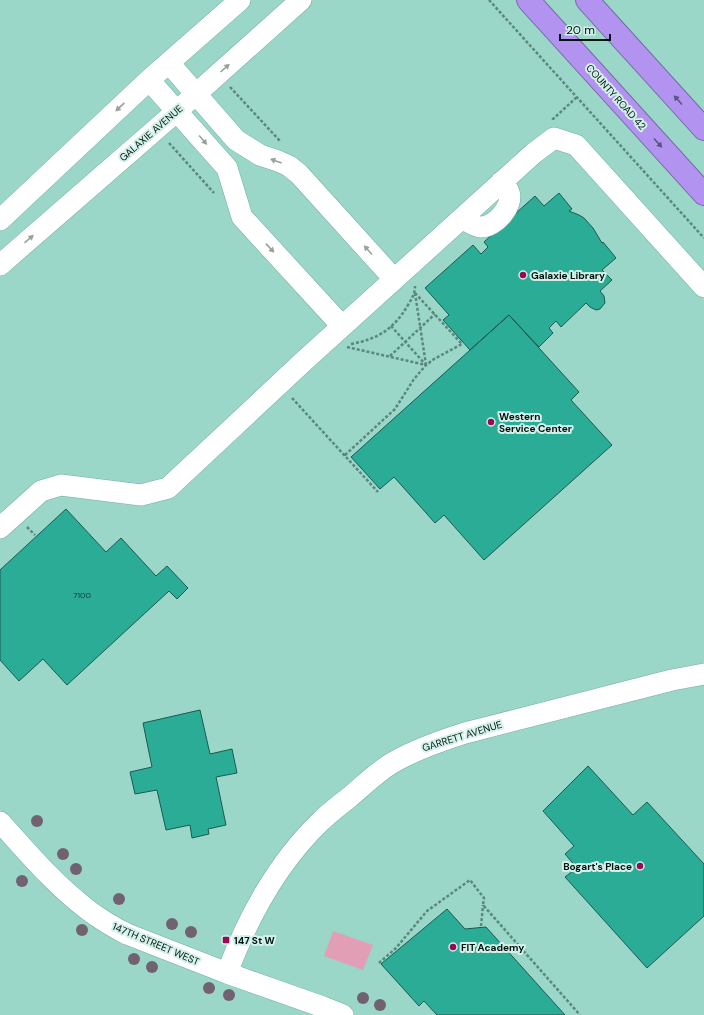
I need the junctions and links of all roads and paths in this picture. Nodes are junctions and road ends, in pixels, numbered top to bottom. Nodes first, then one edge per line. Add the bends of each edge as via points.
1 (240, 0) edge
2 (301, 0) edge
3 (488, 0) edge
4 (528, 0) edge
5 (587, 0) edge
6 (169, 63) junction
7 (149, 80) junction
8 (196, 94) junction
9 (578, 97) junction
10 (177, 111) junction
11 (553, 124) dead end
12 (704, 130) edge
13 (704, 194) edge
14 (1, 217) edge
15 (704, 238) edge
16 (0, 265) edge
17 (394, 279) junction
18 (704, 287) edge
19 (435, 314) junction
20 (391, 326) dead end
21 (420, 328) junction
22 (342, 336) junction
23 (405, 342) junction
24 (390, 356) junction
25 (426, 365) junction
26 (288, 393) dead end
27 (345, 455) junction
28 (378, 492) dead end
29 (24, 524) dead end
30 (0, 528) edge
31 (35, 535) dead end
32 (704, 674) edge
33 (0, 822) edge
34 (483, 905) junction
35 (481, 926) dead end
36 (379, 963) dead end
37 (227, 973) junction
38 (343, 1015) edge
39 (580, 1015) edge

1 - 6 street
8 -> 2 street, GALAXIE AVENUE
3 - 9 path
4 -> 13 highway, COUNTY ROAD 42
12 -> 5 highway
6 - 7 street
6 - 8 street
7 - 10 street
7 -> 14 street
8 - 10 street, GALAXIE AVENUE
17 -> 8 street via 299,174 289,166 260,156 236,140
9 - 11 path via 553,119
9 - 15 path
16 -> 10 street, GALAXIE AVENUE
10 -> 22 street via 227,168 242,217
17 - 18 street via 554,138 576,145
17 - 22 street
19 - 21 path
19 - 21 path via 415,293
19 - 25 path via 462,344
20 - 23 path
21 - 23 path
21 - 25 path
22 - 24 path
22 - 30 street via 299,365 168,488 141,495 61,485 41,491
23 - 24 path
23 - 25 path
24 - 25 path
25 - 27 path via 395,408
26 - 27 path
27 - 28 path
29 - 31 path
32 - 37 street, GARRETT AVENUE via 465,734 425,747 391,764 322,820 292,853 270,883 238,944
33 - 37 street, 147TH STREET WEST via 63,889 102,920 127,934
34 - 35 path
34 - 36 path via 484,898 470,880 427,911 396,948
34 - 39 path
37 - 38 street, 147TH STREET WEST

